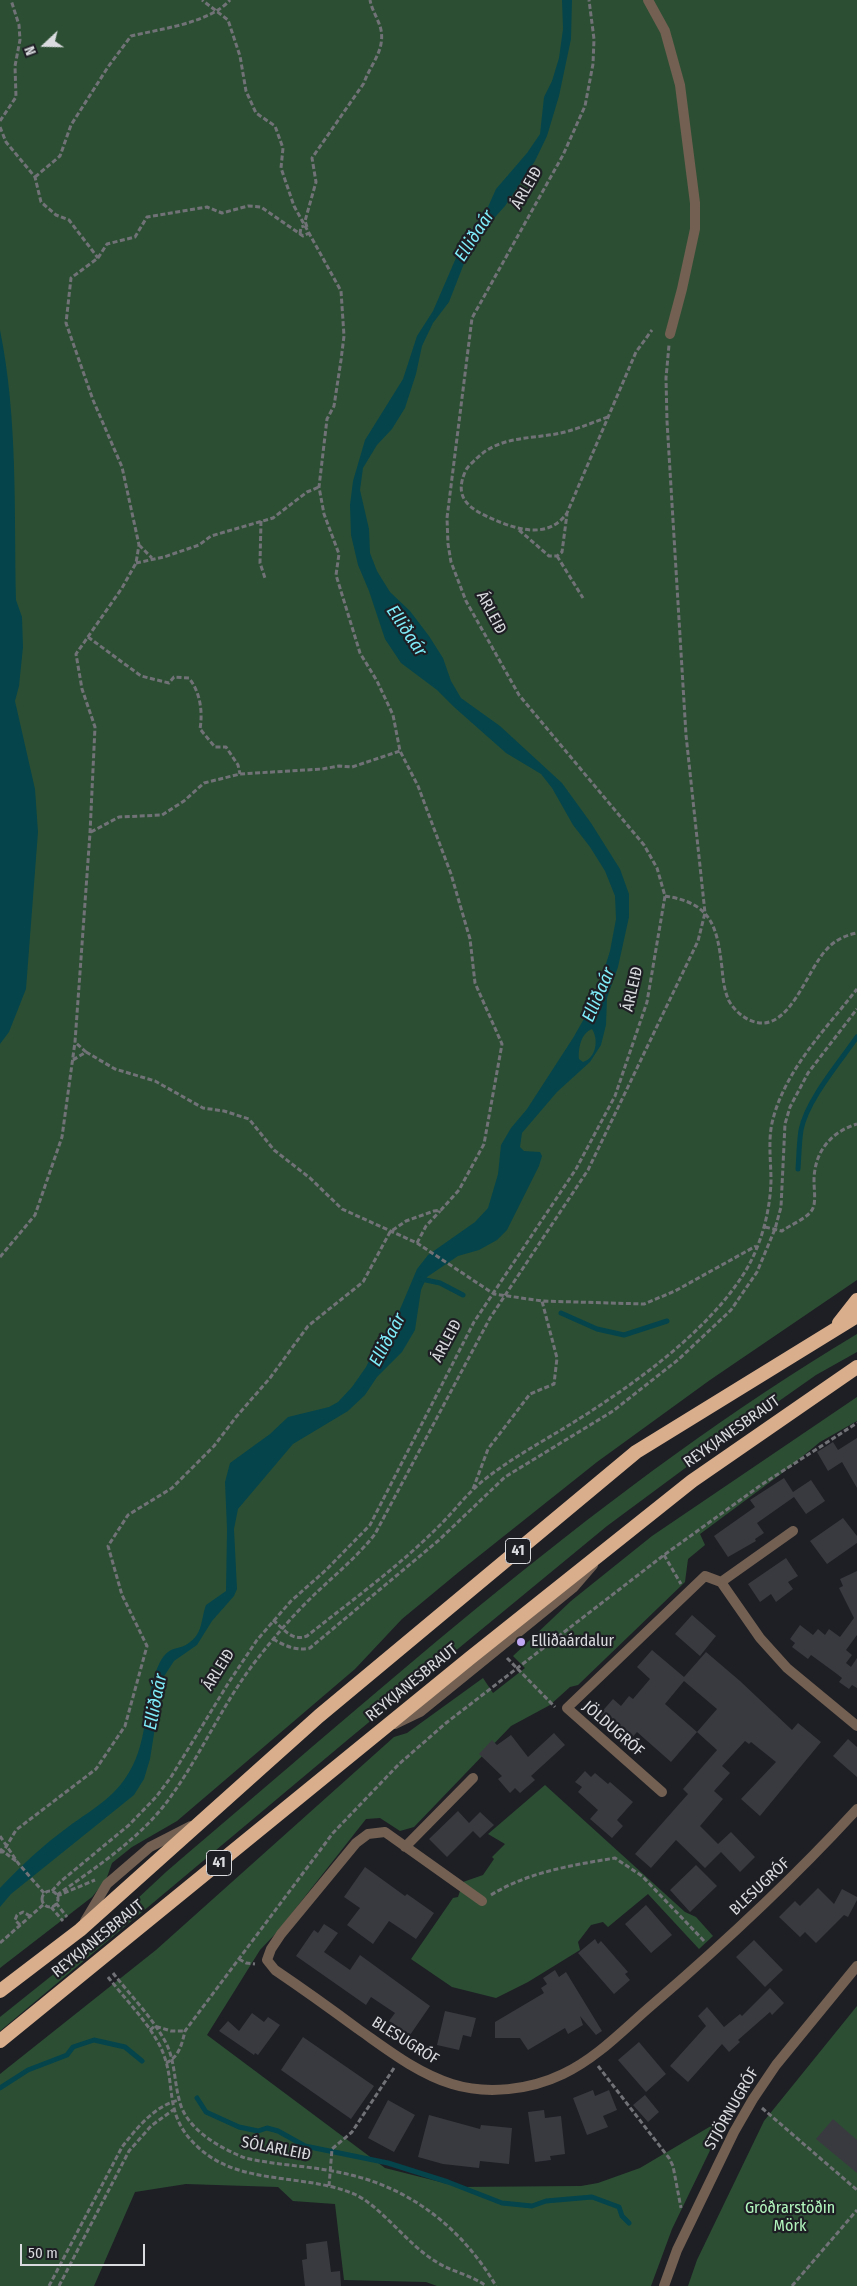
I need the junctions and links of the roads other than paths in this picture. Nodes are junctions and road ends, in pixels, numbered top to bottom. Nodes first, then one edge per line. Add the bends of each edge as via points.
1 (648, 0) edge
2 (670, 334) road end
3 (857, 1300) edge
4 (857, 1316) edge
5 (836, 1328) junction
6 (857, 1367) edge
7 (857, 1380) edge
8 (830, 1386) junction
9 (793, 1531) dead end
10 (721, 1582) junction
11 (857, 1726) edge
12 (473, 1778) dead end
13 (662, 1792) dead end
14 (857, 1809) edge
15 (405, 1847) junction
16 (482, 1901) road end
17 (857, 1966) edge
18 (0, 1991) edge
19 (0, 2041) edge
20 (664, 2286) edge

1 - 2 street via 665,31 680,85 695,203 695,228
3 - 5 highway
4 - 5 highway, REYKJANESBRAUT / 41
5 - 18 highway, REYKJANESBRAUT / 41 via 636,1452 318,1716 80,1930
6 - 8 highway, REYKJANESBRAUT / 41
7 - 8 highway
8 - 19 highway, REYKJANESBRAUT / 41 via 692,1481
9 - 10 street
10 - 11 street via 787,1668
10 - 13 street, JÖLDUGRÓF via 705,1576 567,1708
12 - 15 street
14 - 15 street, BLESUGRÓF via 812,1858 714,1951 586,2061 546,2081 520,2087 470,2088 427,2075 275,1970 267,1960 281,1934 368,1834 385,1832
15 - 16 street, BLESUGRÓF
17 - 20 street, STJÖRNUGRÓF via 776,2065 753,2099 677,2250

